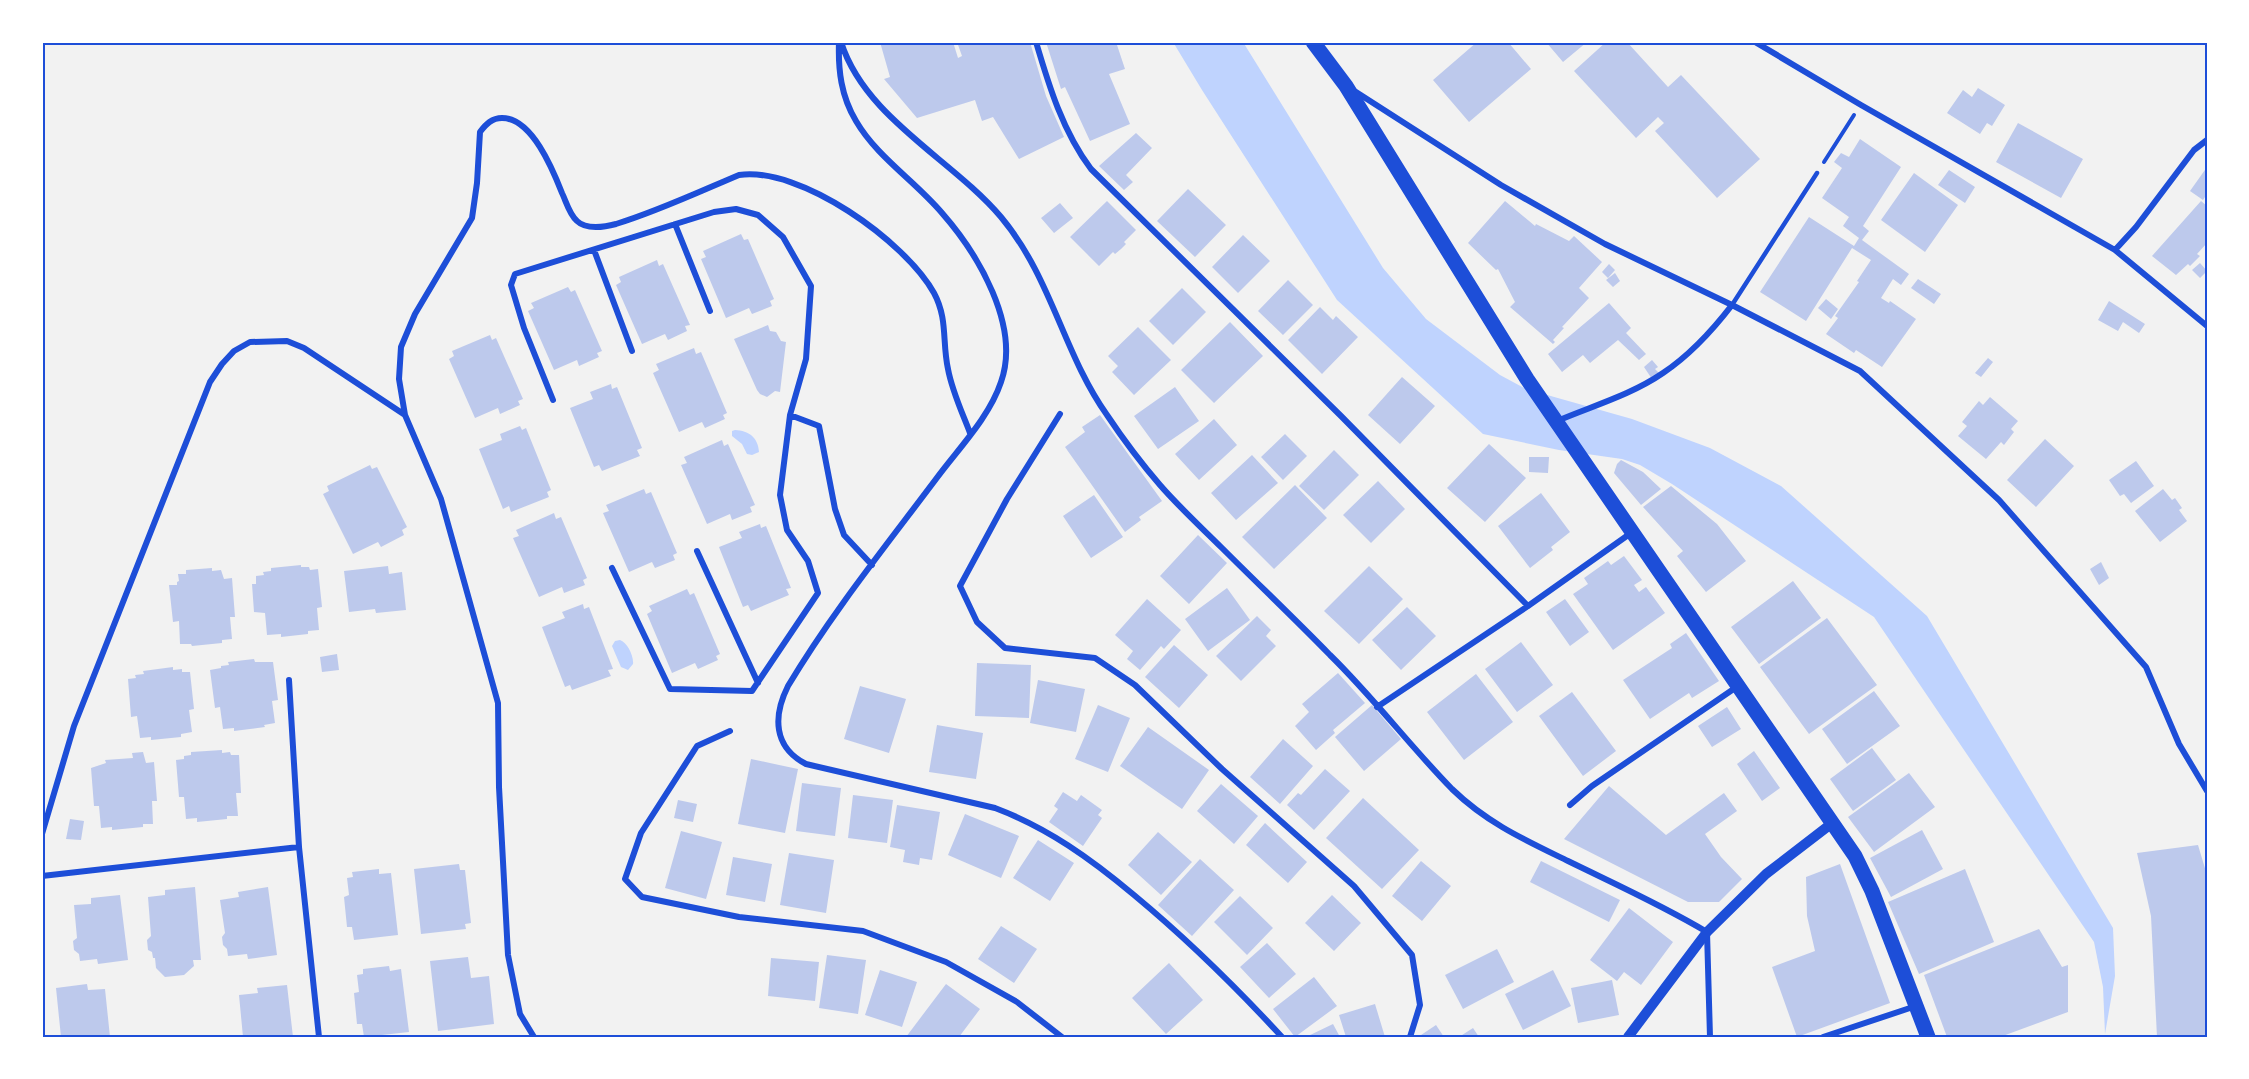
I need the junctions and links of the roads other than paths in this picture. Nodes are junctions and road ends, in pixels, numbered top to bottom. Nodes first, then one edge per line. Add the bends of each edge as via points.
1 (840, 42) edge
2 (1036, 42) edge
3 (1313, 42) edge
4 (1755, 42) edge
5 (1346, 86) junction
6 (2207, 140) edge
7 (1817, 173) road end
8 (675, 224) junction
9 (594, 250) junction
10 (2115, 250) junction
11 (1732, 305) junction
12 (710, 311) dead end
13 (2207, 326) edge
14 (632, 351) dead end
15 (553, 400) dead end
16 (1060, 414) dead end
17 (405, 415) junction
18 (790, 415) junction
19 (1556, 422) junction
20 (970, 433) junction
21 (1632, 533) junction
22 (697, 551) dead end
23 (872, 565) junction
24 (612, 568) dead end
25 (1528, 606) junction
26 (289, 680) dead end
27 (758, 682) junction
28 (1739, 685) junction
29 (1377, 706) junction
30 (730, 731) dead end
31 (2207, 791) edge
32 (1570, 805) dead end
33 (1831, 824) junction
34 (42, 834) edge
35 (298, 848) junction
36 (42, 876) edge
37 (1707, 933) junction
38 (1917, 1006) junction
39 (319, 1037) edge
40 (534, 1037) edge
41 (1062, 1037) edge
42 (1282, 1037) edge
43 (1410, 1037) edge
44 (1628, 1037) edge
45 (1710, 1037) edge
46 (1822, 1037) edge
47 (1928, 1037) edge

1 - 20 street via 840,82 856,121 887,159 942,213 990,285 999,309 1006,342 1006,369 993,400
1 - 29 street via 850,68 890,116 982,195 1019,240 1040,277 1091,391 1159,484
2 - 25 street via 1062,117 1091,169
3 - 5 main road
4 - 10 street
5 - 11 street via 1518,195 1605,244
5 - 19 main road
6 - 10 street via 2194,150
7 - 11 lane
8 - 9 street
8 - 12 street
8 - 18 street via 736,209 758,215 783,237 811,286 806,359
9 - 14 street
9 - 15 street via 515,274 511,285
10 - 13 street
11 - 19 street via 1697,346 1661,374
11 - 31 street via 1860,371 1999,500 2145,667 2179,744
16 - 43 street via 1007,499 960,586 977,622 1005,648 1095,658 1135,685 1221,769 1354,886 1412,955 1420,1005
17 - 20 street via 399,378 406,332 472,218 480,132 490,121 507,118 531,135 570,210 584,225 616,224 751,173 790,183 850,211 900,252 935,294 946,331 947,368
17 - 34 street via 287,340 250,342 222,364 210,382 74,726
17 - 40 street via 441,499 498,703 508,955 520,1014
18 - 23 street via 819,426 844,535
18 - 27 street via 780,495 787,530 807,561 818,592
19 - 21 main road
20 - 23 street
21 - 25 street
21 - 28 main road
22 - 27 street
23 - 42 street via 781,699 780,737 794,758 820,769 969,800 1014,815 1062,840 1175,928
24 - 27 street via 670,689 752,692
25 - 29 street
26 - 35 street
28 - 32 street via 1600,780
28 - 33 main road
29 - 37 street via 1445,782 1485,817
30 - 41 street via 697,746 641,833 626,879 642,897 739,917 863,931 946,962 1017,1002
33 - 37 street via 1766,874
33 - 38 main road via 1855,856 1872,891
35 - 36 street
35 - 39 street
37 - 44 street
37 - 45 street
38 - 46 street
38 - 47 main road

